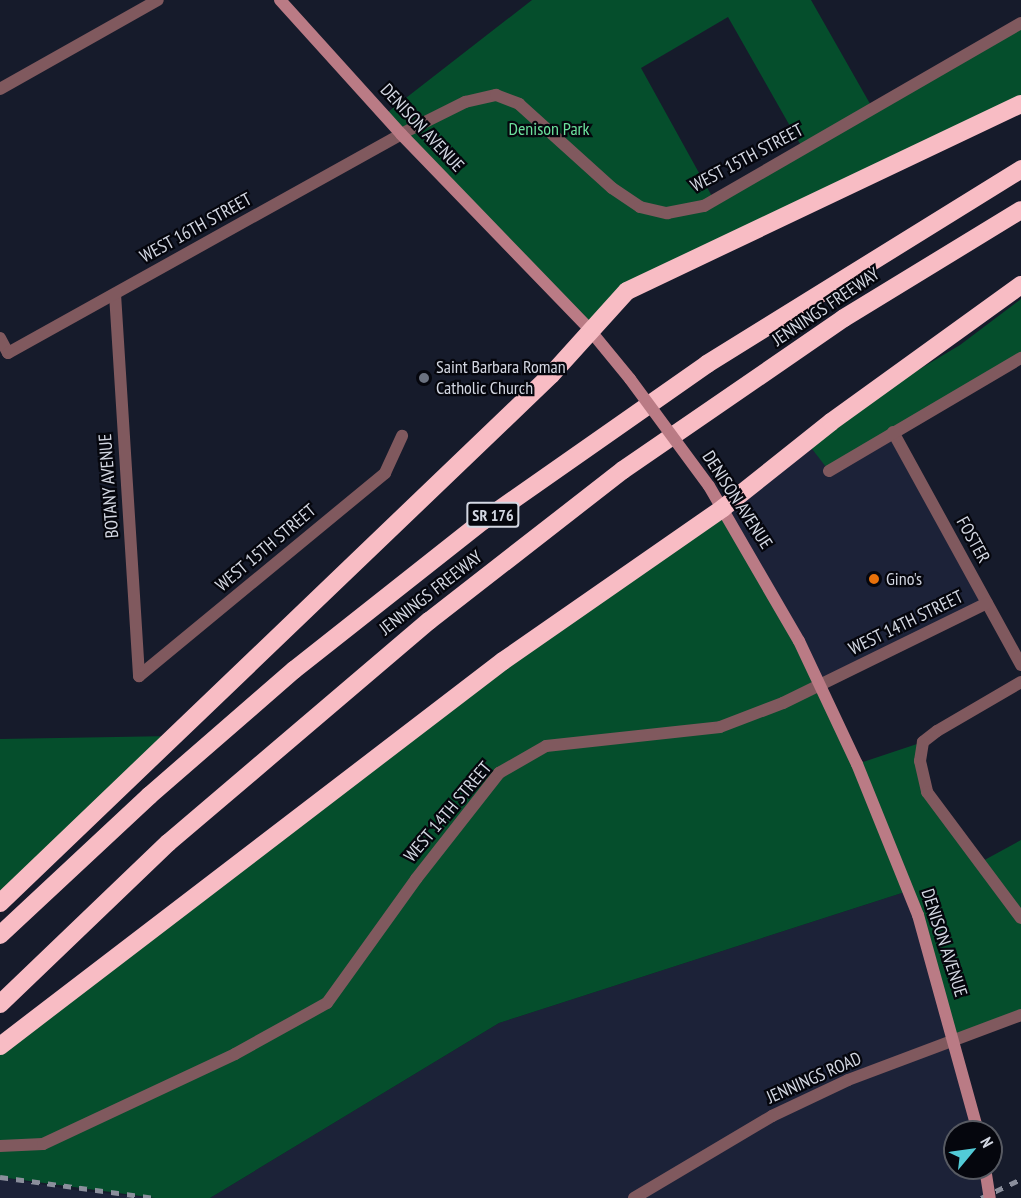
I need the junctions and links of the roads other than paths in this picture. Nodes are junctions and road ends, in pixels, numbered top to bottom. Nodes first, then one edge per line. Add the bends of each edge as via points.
1 (158, 0) edge
2 (280, 0) edge
3 (1021, 23) edge
4 (0, 89) edge
5 (1021, 104) edge
6 (401, 134) junction
7 (1021, 169) edge
8 (1021, 210) edge
9 (1021, 285) edge
10 (115, 294) junction
11 (589, 329) junction
12 (0, 338) edge
13 (1021, 358) edge
14 (893, 432) junction
15 (402, 436) dead end
16 (829, 471) dead end
17 (723, 508) junction
18 (987, 603) junction
19 (1021, 665) edge
20 (139, 676) joint
21 (1021, 682) edge
22 (820, 685) junction
23 (0, 903) edge
24 (1021, 918) edge
25 (6, 929) edge
26 (0, 1004) edge
27 (1021, 1015) edge
28 (0, 1046) edge
29 (975, 1120) edge
30 (0, 1146) edge
31 (987, 1180) edge
32 (634, 1198) edge
33 (990, 1198) edge

1 - 4 street
2 - 6 main road, DENISON AVENUE
3 - 6 street, WEST 15TH STREET via 704,206 667,213 640,207 612,188 519,104 496,95 465,102
5 - 11 highway via 627,291
6 - 10 street, WEST 16TH STREET
6 - 11 main road, DENISON AVENUE
7 - 25 highway, JENNINGS FREEWAY / SR 176 via 706,364 483,521 294,670 148,796
8 - 26 highway, JENNINGS FREEWAY / SR 176 via 844,318 614,477 328,704 168,843
9 - 17 highway via 831,422
10 - 12 street, WEST 16TH STREET via 8,353
10 - 20 street, BOTANY AVENUE
11 - 17 main road, DENISON AVENUE, bridge
11 - 23 highway via 551,375
13 - 14 street
14 - 16 street
14 - 18 street, FOSTER
15 - 20 street, WEST 15TH STREET via 385,473
17 - 22 main road, DENISON AVENUE
17 - 28 highway via 502,661
18 - 19 street, FOSTER
18 - 22 street, WEST 14TH STREET
21 - 24 street via 937,731 923,742 920,761 927,792
22 - 29 main road, DENISON AVENUE, bridge via 857,764 918,915
22 - 30 street, WEST 14TH STREET via 720,727 546,746 500,773 327,1003 235,1054 43,1144
27 - 32 street, JENNINGS ROAD via 830,1089 772,1116
31 - 33 main road, bridge

